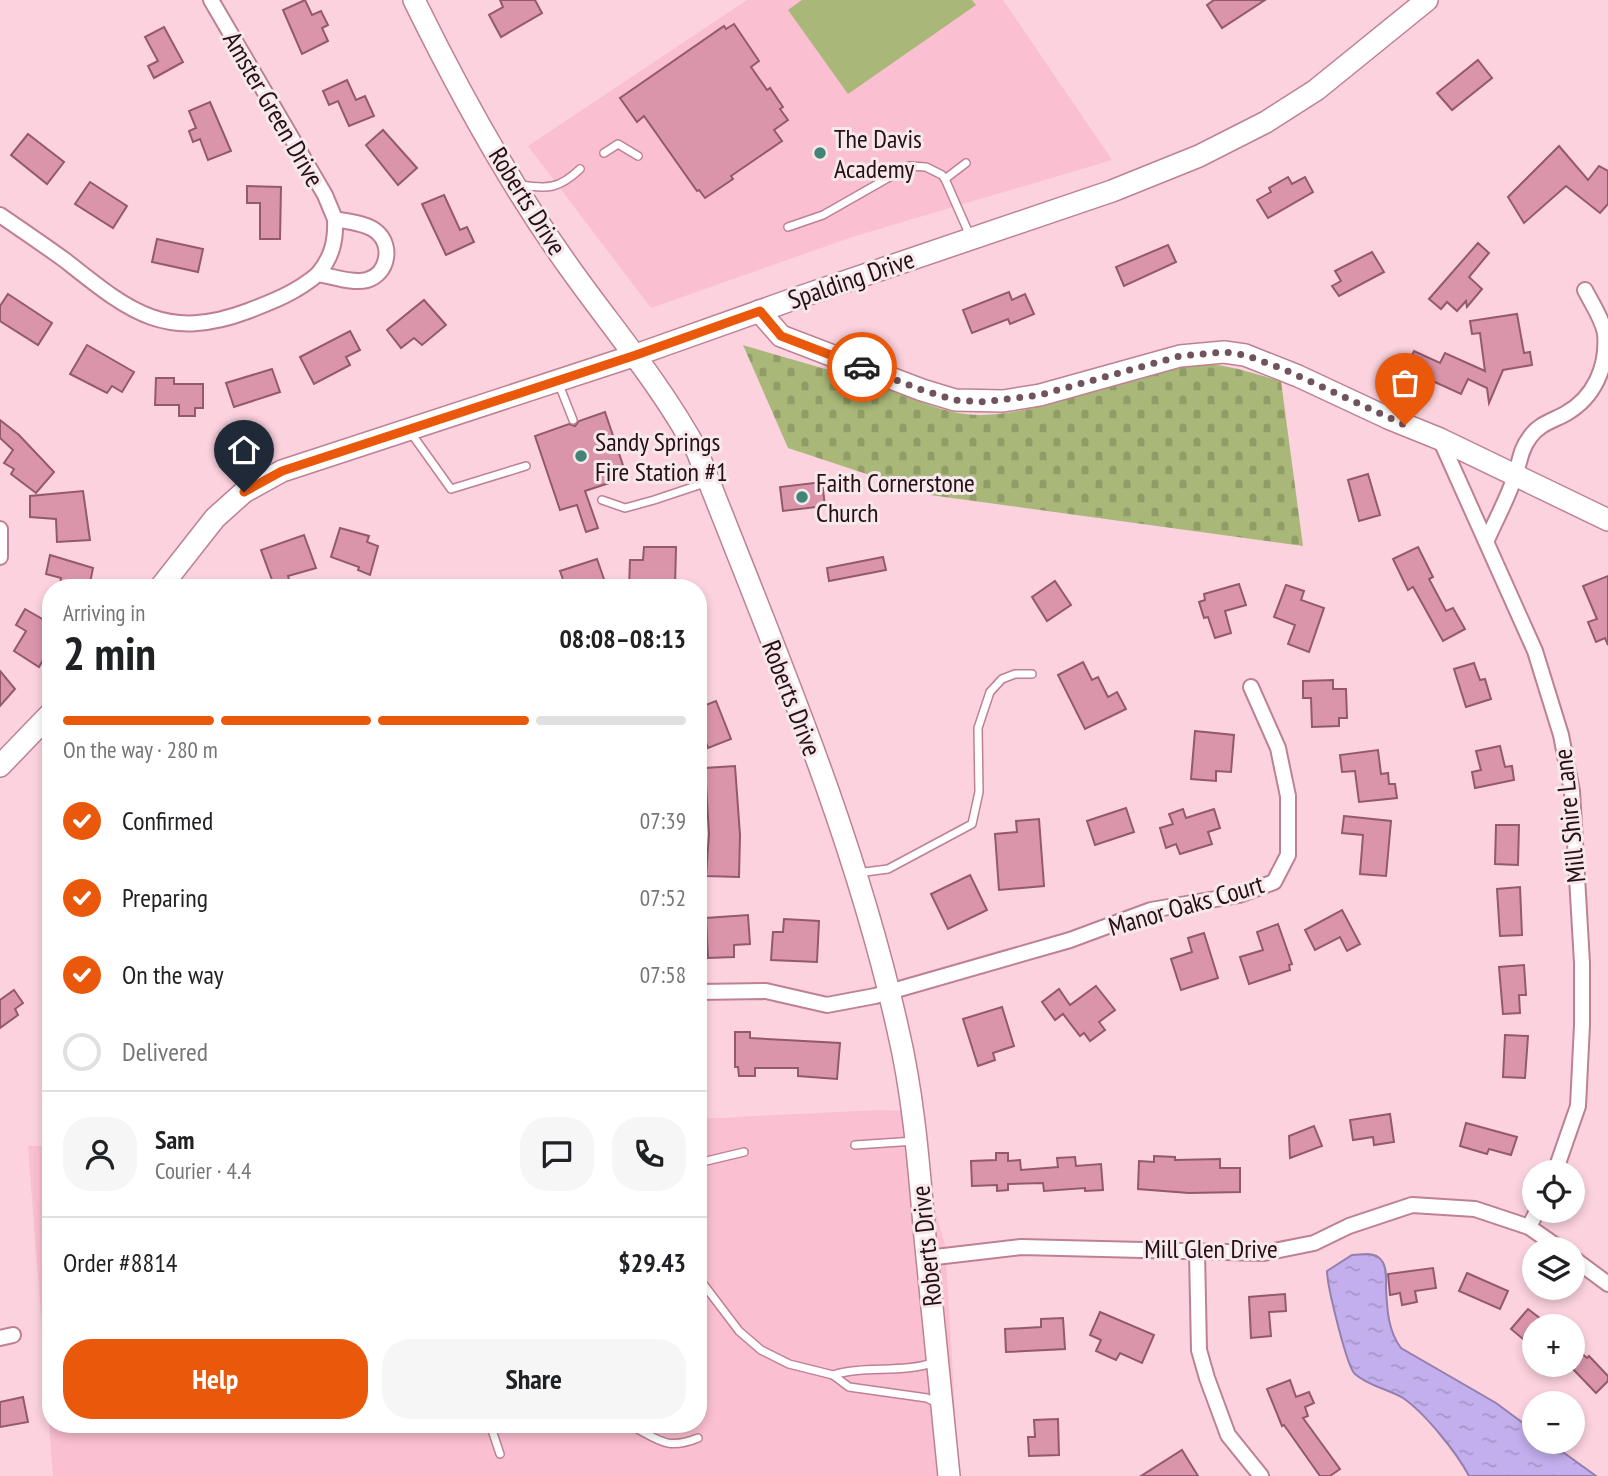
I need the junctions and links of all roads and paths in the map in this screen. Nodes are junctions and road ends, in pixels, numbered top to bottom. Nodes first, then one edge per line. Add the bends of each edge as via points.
1 (211, 0) edge
2 (414, 0) edge
3 (1427, 0) edge
4 (604, 153) dead end
5 (638, 156) dead end
6 (966, 163) dead end
7 (580, 169) dead end
8 (945, 180) junction
9 (514, 184) junction
10 (0, 215) edge
11 (335, 219) junction
12 (788, 227) dead end
13 (971, 238) junction
14 (318, 274) junction
15 (1584, 290) dead end
16 (760, 311) junction
17 (636, 355) junction
18 (557, 381) junction
19 (573, 421) dead end
20 (409, 429) junction
21 (1440, 439) junction
22 (526, 466) dead end
23 (1515, 475) junction
24 (709, 482) junction
25 (602, 500) dead end
26 (1608, 520) edge
27 (0, 529) edge
28 (1487, 540) junction
29 (0, 558) edge
30 (167, 579) edge
31 (1032, 674) dead end
32 (1251, 687) dead end
33 (42, 722) edge
34 (0, 766) edge
35 (856, 873) junction
36 (896, 991) junction
37 (707, 992) edge
38 (916, 1141) junction
39 (855, 1145) dead end
40 (744, 1152) dead end
41 (1559, 1160) edge
42 (707, 1161) edge
43 (1531, 1223) edge
44 (1529, 1227) junction
45 (1543, 1237) edge
46 (1198, 1252) junction
47 (927, 1258) junction
48 (1585, 1267) edge
49 (1608, 1284) edge
50 (707, 1289) edge
51 (937, 1361) junction
52 (833, 1375) junction
53 (942, 1405) junction
54 (493, 1433) edge
55 (645, 1433) edge
56 (698, 1438) dead end
57 (500, 1454) dead end
58 (949, 1476) edge
59 (1261, 1476) edge

1 - 11 street, Amster Green Drive
2 - 9 street, Roberts Drive
3 - 13 street, Spalding Drive via 1316,90 1214,150 1112,191
4 - 5 lane via 618,144
6 - 8 lane
7 - 9 lane via 555,187
8 - 12 lane via 926,167 909,166 823,215
8 - 13 lane
9 - 17 street, Roberts Drive via 570,269
10 - 14 street via 115,300 155,319 190,325 223,320 281,299
11 - 14 street via 333,249
11 - 14 street via 378,233 386,244 387,260 380,273 367,280
13 - 16 street, Spalding Drive
15 - 23 street via 1605,334 1601,376 1579,404 1532,433 1519,455
16 - 17 street, Spalding Drive
16 - 21 street via 781,336 955,400 1003,401 1040,395 1180,356 1224,352 1288,371
17 - 18 street, Spalding Drive
17 - 24 street, Roberts Drive via 681,422
18 - 19 lane
18 - 20 street, Spalding Drive
20 - 22 lane via 451,489
20 - 30 street, Spalding Drive via 282,471 244,492 215,518
21 - 23 street
21 - 28 street, Mill Shire Lane
23 - 26 street
23 - 28 street
24 - 25 lane via 625,508
24 - 35 street, Roberts Drive
27 - 29 street
28 - 41 street, Mill Shire Lane via 1535,651 1572,791 1582,963 1581,1039 1578,1106
31 - 35 lane via 1002,679 990,692 978,728 979,792 972,824 888,869
32 - 36 street, Manor Oaks Court via 1278,748 1288,796 1288,855 1274,882 1239,895 1151,911
33 - 34 street
35 - 36 street, Roberts Drive
36 - 37 street, Manor Oaks Court via 827,1005 766,991
36 - 38 street, Roberts Drive
38 - 39 lane
38 - 47 street, Roberts Drive
40 - 42 lane
43 - 44 street
44 - 45 street, Mill Glen Drive
44 - 46 street, Mill Glen Drive via 1475,1209 1412,1205 1314,1243 1264,1253
46 - 47 street, Mill Glen Drive via 1021,1247
46 - 59 street via 1199,1350 1228,1435
47 - 51 street, Roberts Drive
48 - 49 street
50 - 52 lane via 739,1331 761,1350 789,1364
51 - 52 lane
51 - 53 street, Roberts Drive
52 - 53 lane via 849,1387 927,1398
53 - 58 street, Roberts Drive
54 - 57 lane
55 - 56 lane via 664,1444

